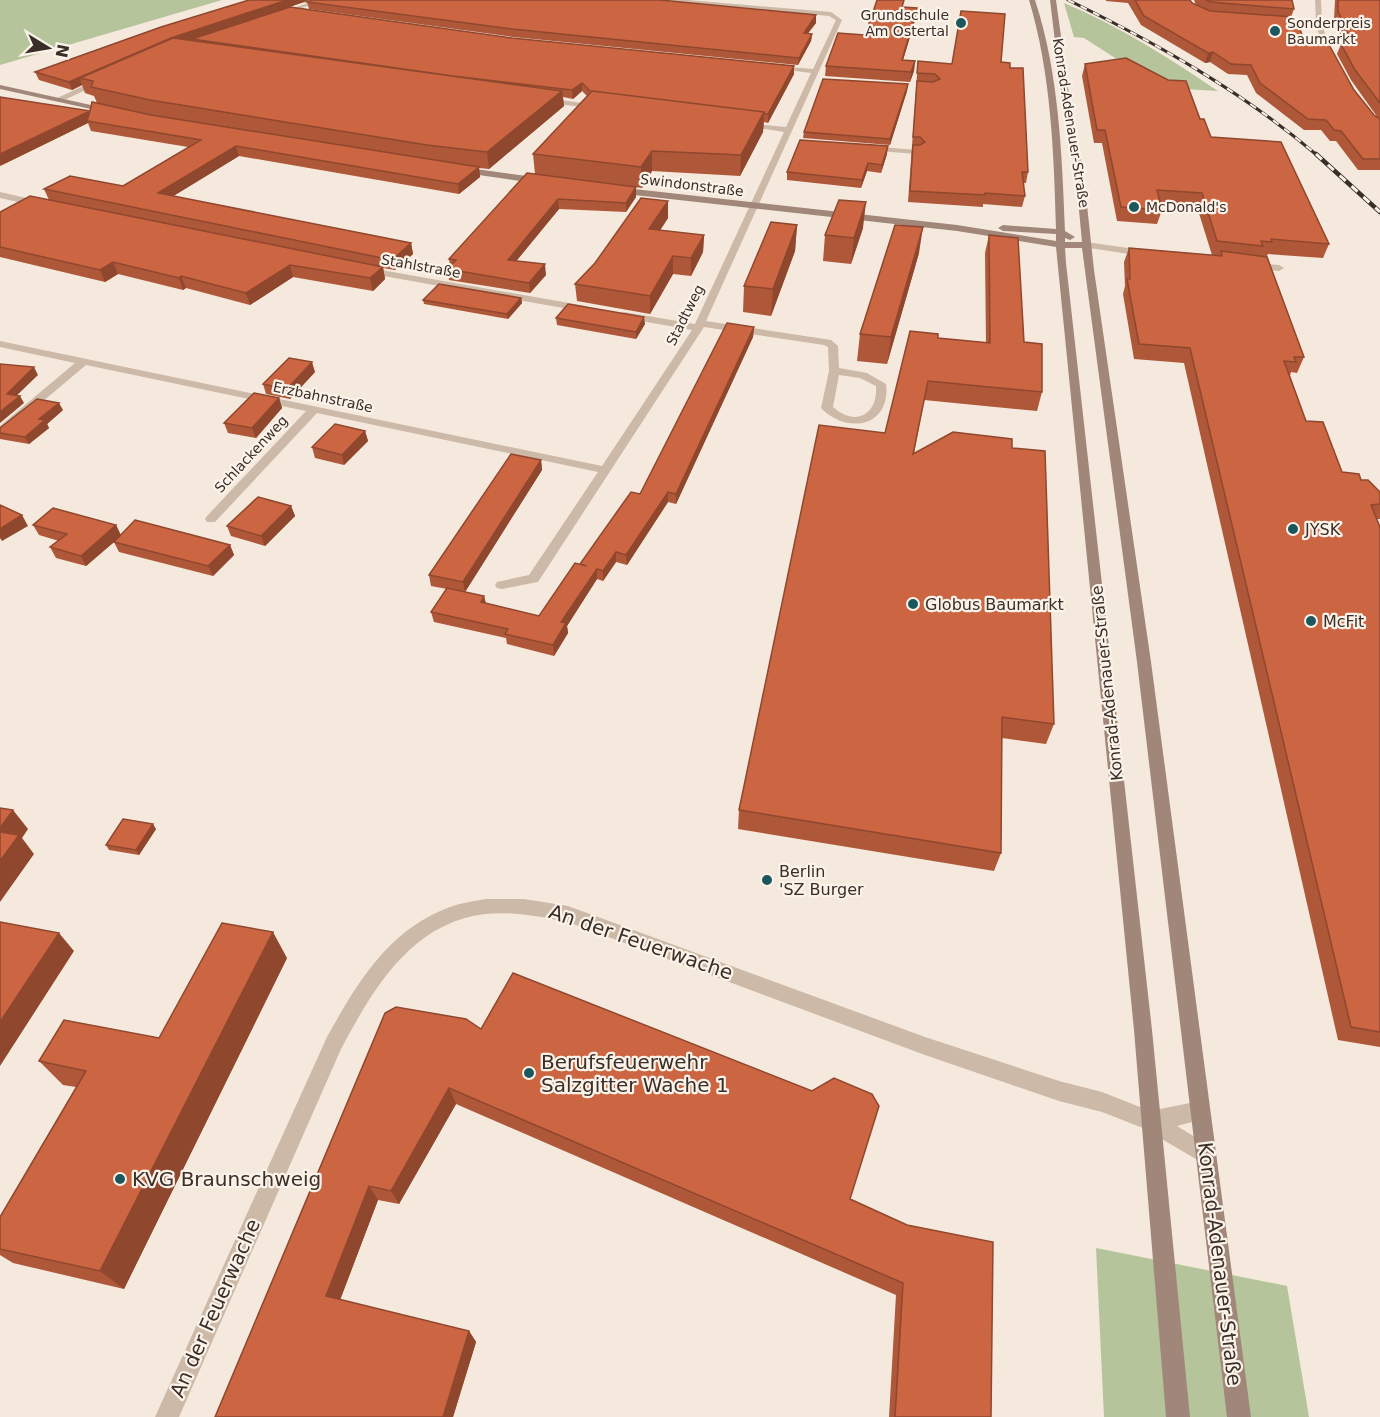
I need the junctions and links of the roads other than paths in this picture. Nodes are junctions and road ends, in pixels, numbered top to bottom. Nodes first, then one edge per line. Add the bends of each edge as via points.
1 (323, 0) edge
2 (666, 0) edge
3 (1032, 0) edge
4 (1053, 0) edge
5 (1318, 0) edge
6 (289, 10) junction
7 (311, 14) edge
8 (274, 15) edge
9 (1273, 22) edge
10 (1319, 26) junction
11 (768, 67) edge
12 (1336, 67) edge
13 (813, 76) junction
14 (108, 78) edge
15 (822, 81) edge
16 (0, 87) edge
17 (537, 99) edge
18 (57, 100) junction
19 (604, 108) edge
20 (122, 114) edge
21 (737, 124) edge
22 (788, 130) junction
23 (784, 141) junction
24 (795, 142) dead end
25 (861, 148) edge
26 (917, 152) edge
27 (452, 169) edge
28 (551, 182) edge
29 (610, 189) edge
30 (0, 195) edge
31 (53, 206) edge
32 (753, 206) junction
33 (957, 228) junction
34 (1061, 232) junction
35 (1061, 245) junction
36 (1086, 245) junction
37 (1165, 256) edge
38 (1238, 264) edge
39 (357, 268) edge
40 (1279, 268) dead end
41 (597, 311) edge
42 (618, 314) edge
43 (699, 326) junction
44 (0, 344) edge
45 (83, 362) junction
46 (834, 371) junction
47 (314, 411) junction
48 (0, 432) edge
49 (605, 470) junction
50 (211, 519) dead end
51 (502, 585) dead end
52 (1200, 1111) junction
53 (1150, 1121) junction
54 (1206, 1155) junction
55 (167, 1417) edge
56 (1178, 1417) edge
57 (1239, 1417) edge

1 - 6 street
2 - 13 street, Stadtweg via 836,16 838,24
3 - 34 street, Konrad-Adenauer-Straße via 1043,40
4 - 36 street, Konrad-Adenauer-Straße via 1069,124 1079,168
5 - 10 street
6 - 7 street
6 - 8 street
9 - 10 street
10 - 12 street
11 - 13 street
13 - 15 street
13 - 22 street, Stadtweg
14 - 18 street
16 - 18 street
17 - 19 street
18 - 20 street
21 - 22 street
22 - 23 street, Stadtweg
23 - 24 street
23 - 32 street, Stadtweg
25 - 26 street
27 - 28 street
29 - 32 street, Swindonstraße
30 - 31 street
32 - 33 street, Swindonstraße
32 - 43 street, Stadtweg
33 - 34 street, Swindonstraße
33 - 35 street, Swindonstraße
34 - 35 street, Konrad-Adenauer-Straße
34 - 36 street
35 - 36 street
35 - 53 street, Konrad-Adenauer-Straße
36 - 37 street
36 - 52 street, Konrad-Adenauer-Straße via 1144,662
38 - 40 street
39 - 41 street, Stahlstraße
42 - 43 street
43 - 46 street via 827,342 833,346
43 - 49 street, Stadtweg
44 - 45 street, Erzbahnstraße
45 - 47 street, Erzbahnstraße
45 - 48 street
46 - 46 street via 827,408 831,414 855,420 874,416 879,410 881,384 863,375
47 - 49 street, Erzbahnstraße
47 - 50 street, Schlackenweg
49 - 51 street, Stadtweg via 533,579
52 - 53 street
52 - 54 street, Konrad-Adenauer-Straße
53 - 54 street, An der Feuerwache
53 - 55 street, An der Feuerwache via 925,1046 568,914 539,907 509,906 480,906 452,914 426,926 400,945 354,1004
53 - 56 street, Konrad-Adenauer-Straße
54 - 57 street, Konrad-Adenauer-Straße

